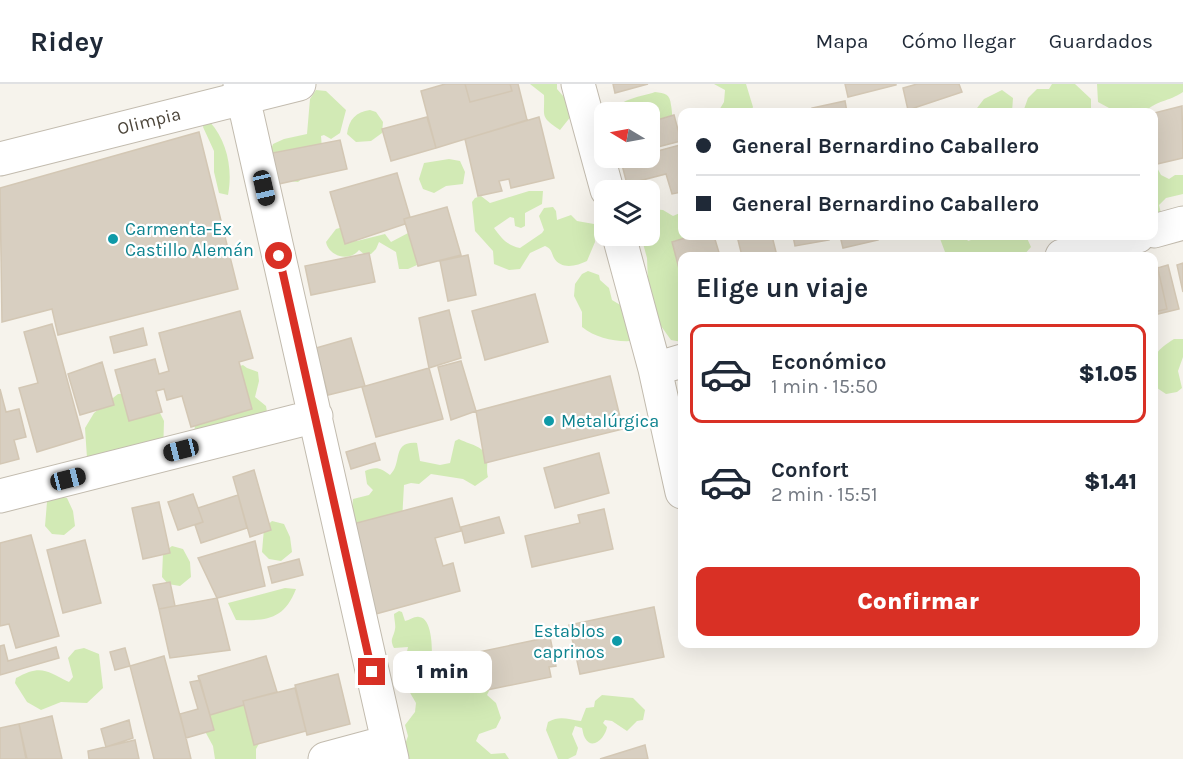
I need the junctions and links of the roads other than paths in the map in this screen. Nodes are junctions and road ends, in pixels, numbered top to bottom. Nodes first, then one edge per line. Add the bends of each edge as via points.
1 (299, 84) edge
2 (578, 84) edge
3 (241, 90) edge
4 (0, 159) edge
5 (604, 180) edge
6 (1183, 223) edge
7 (1158, 230) edge
8 (1123, 240) edge
9 (623, 246) edge
10 (1077, 252) edge
11 (669, 365) edge
12 (316, 416) junction
13 (678, 453) edge
14 (0, 496) edge
15 (390, 750) edge
16 (325, 759) edge

1 - 3 street, Olimpia
2 - 5 street
3 - 4 street, Olimpia
3 - 12 street
6 - 7 street
8 - 10 street
9 - 11 street
11 - 13 street
12 - 14 street
12 - 15 street
15 - 16 street

